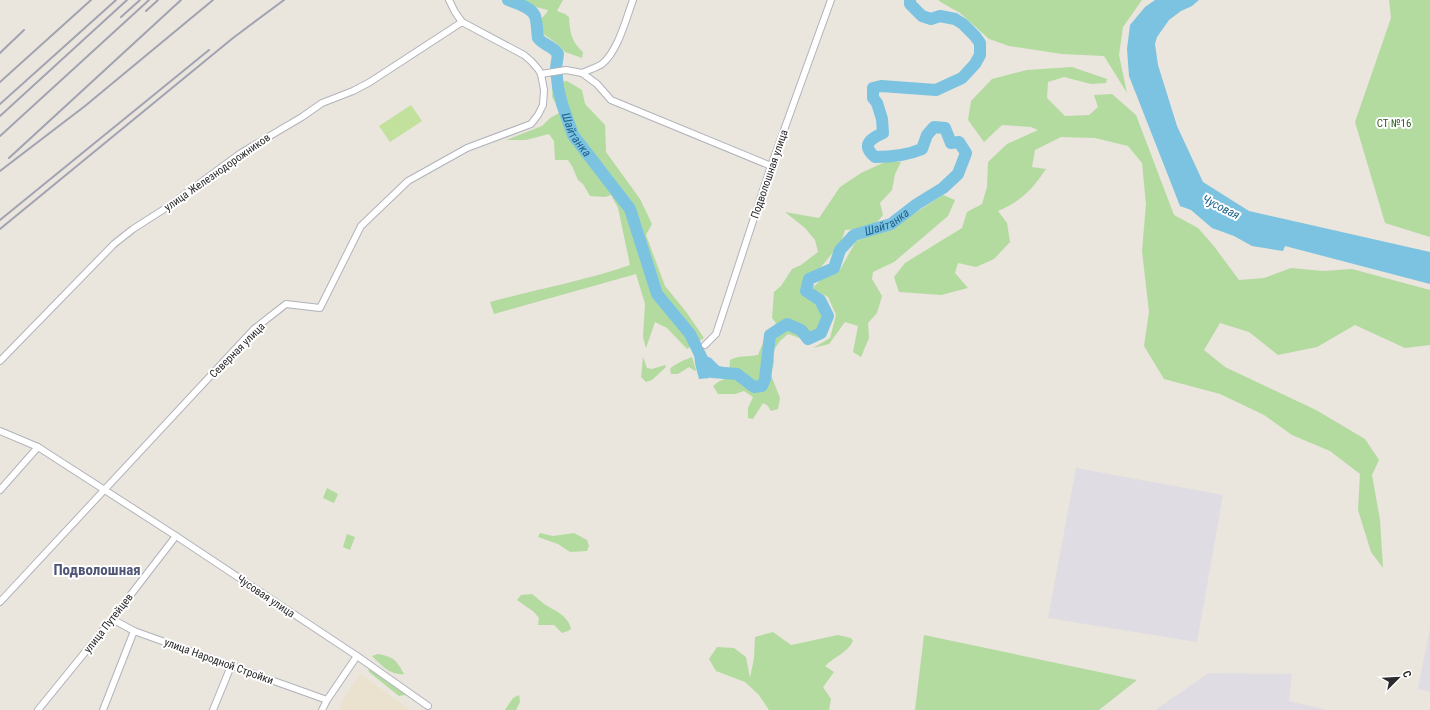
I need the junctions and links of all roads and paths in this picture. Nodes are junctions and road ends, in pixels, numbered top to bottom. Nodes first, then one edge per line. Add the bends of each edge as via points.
1 (449, 0) edge
2 (633, 0) edge
3 (831, 0) edge
4 (462, 22) junction
5 (582, 73) junction
6 (541, 74) junction
7 (771, 166) junction
8 (705, 345) dead end
9 (0, 361) edge
10 (0, 431) edge
11 (38, 447) junction
12 (0, 490) edge
13 (105, 491) junction
14 (176, 536) junction
15 (0, 602) edge
16 (112, 619) junction
17 (134, 631) junction
18 (357, 656) junction
19 (231, 666) junction
20 (327, 700) junction
21 (428, 706) dead end
22 (38, 710) edge
23 (103, 710) edge
24 (213, 710) edge
25 (322, 710) edge

1 - 4 street
2 - 5 street via 615,46 607,58 601,64
3 - 7 street, Подволошная улица
4 - 6 street via 524,55
4 - 9 street, улица Железнодорожников via 366,84 322,103 264,139 132,230 114,244
5 - 6 street via 561,70
5 - 7 street via 597,84 611,100
6 - 13 street, Северная улица via 543,105 531,124 467,148 408,181 361,226 320,308 286,304 254,329
7 - 8 street, Подволошная улица via 716,334
10 - 11 street, Чусовая улица
11 - 12 street
11 - 13 street, Чусовая улица
13 - 14 street, Чусовая улица
13 - 15 street, Северная улица
14 - 16 street, улица Путейцев
14 - 18 street, Чусовая улица
16 - 17 street, улица Народной Стройки
16 - 22 street, улица Путейцев
17 - 19 street, улица Народной Стройки
17 - 23 street
18 - 20 street
18 - 21 street, Чусовая улица
19 - 20 street, улица Народной Стройки
19 - 24 street
20 - 25 street

